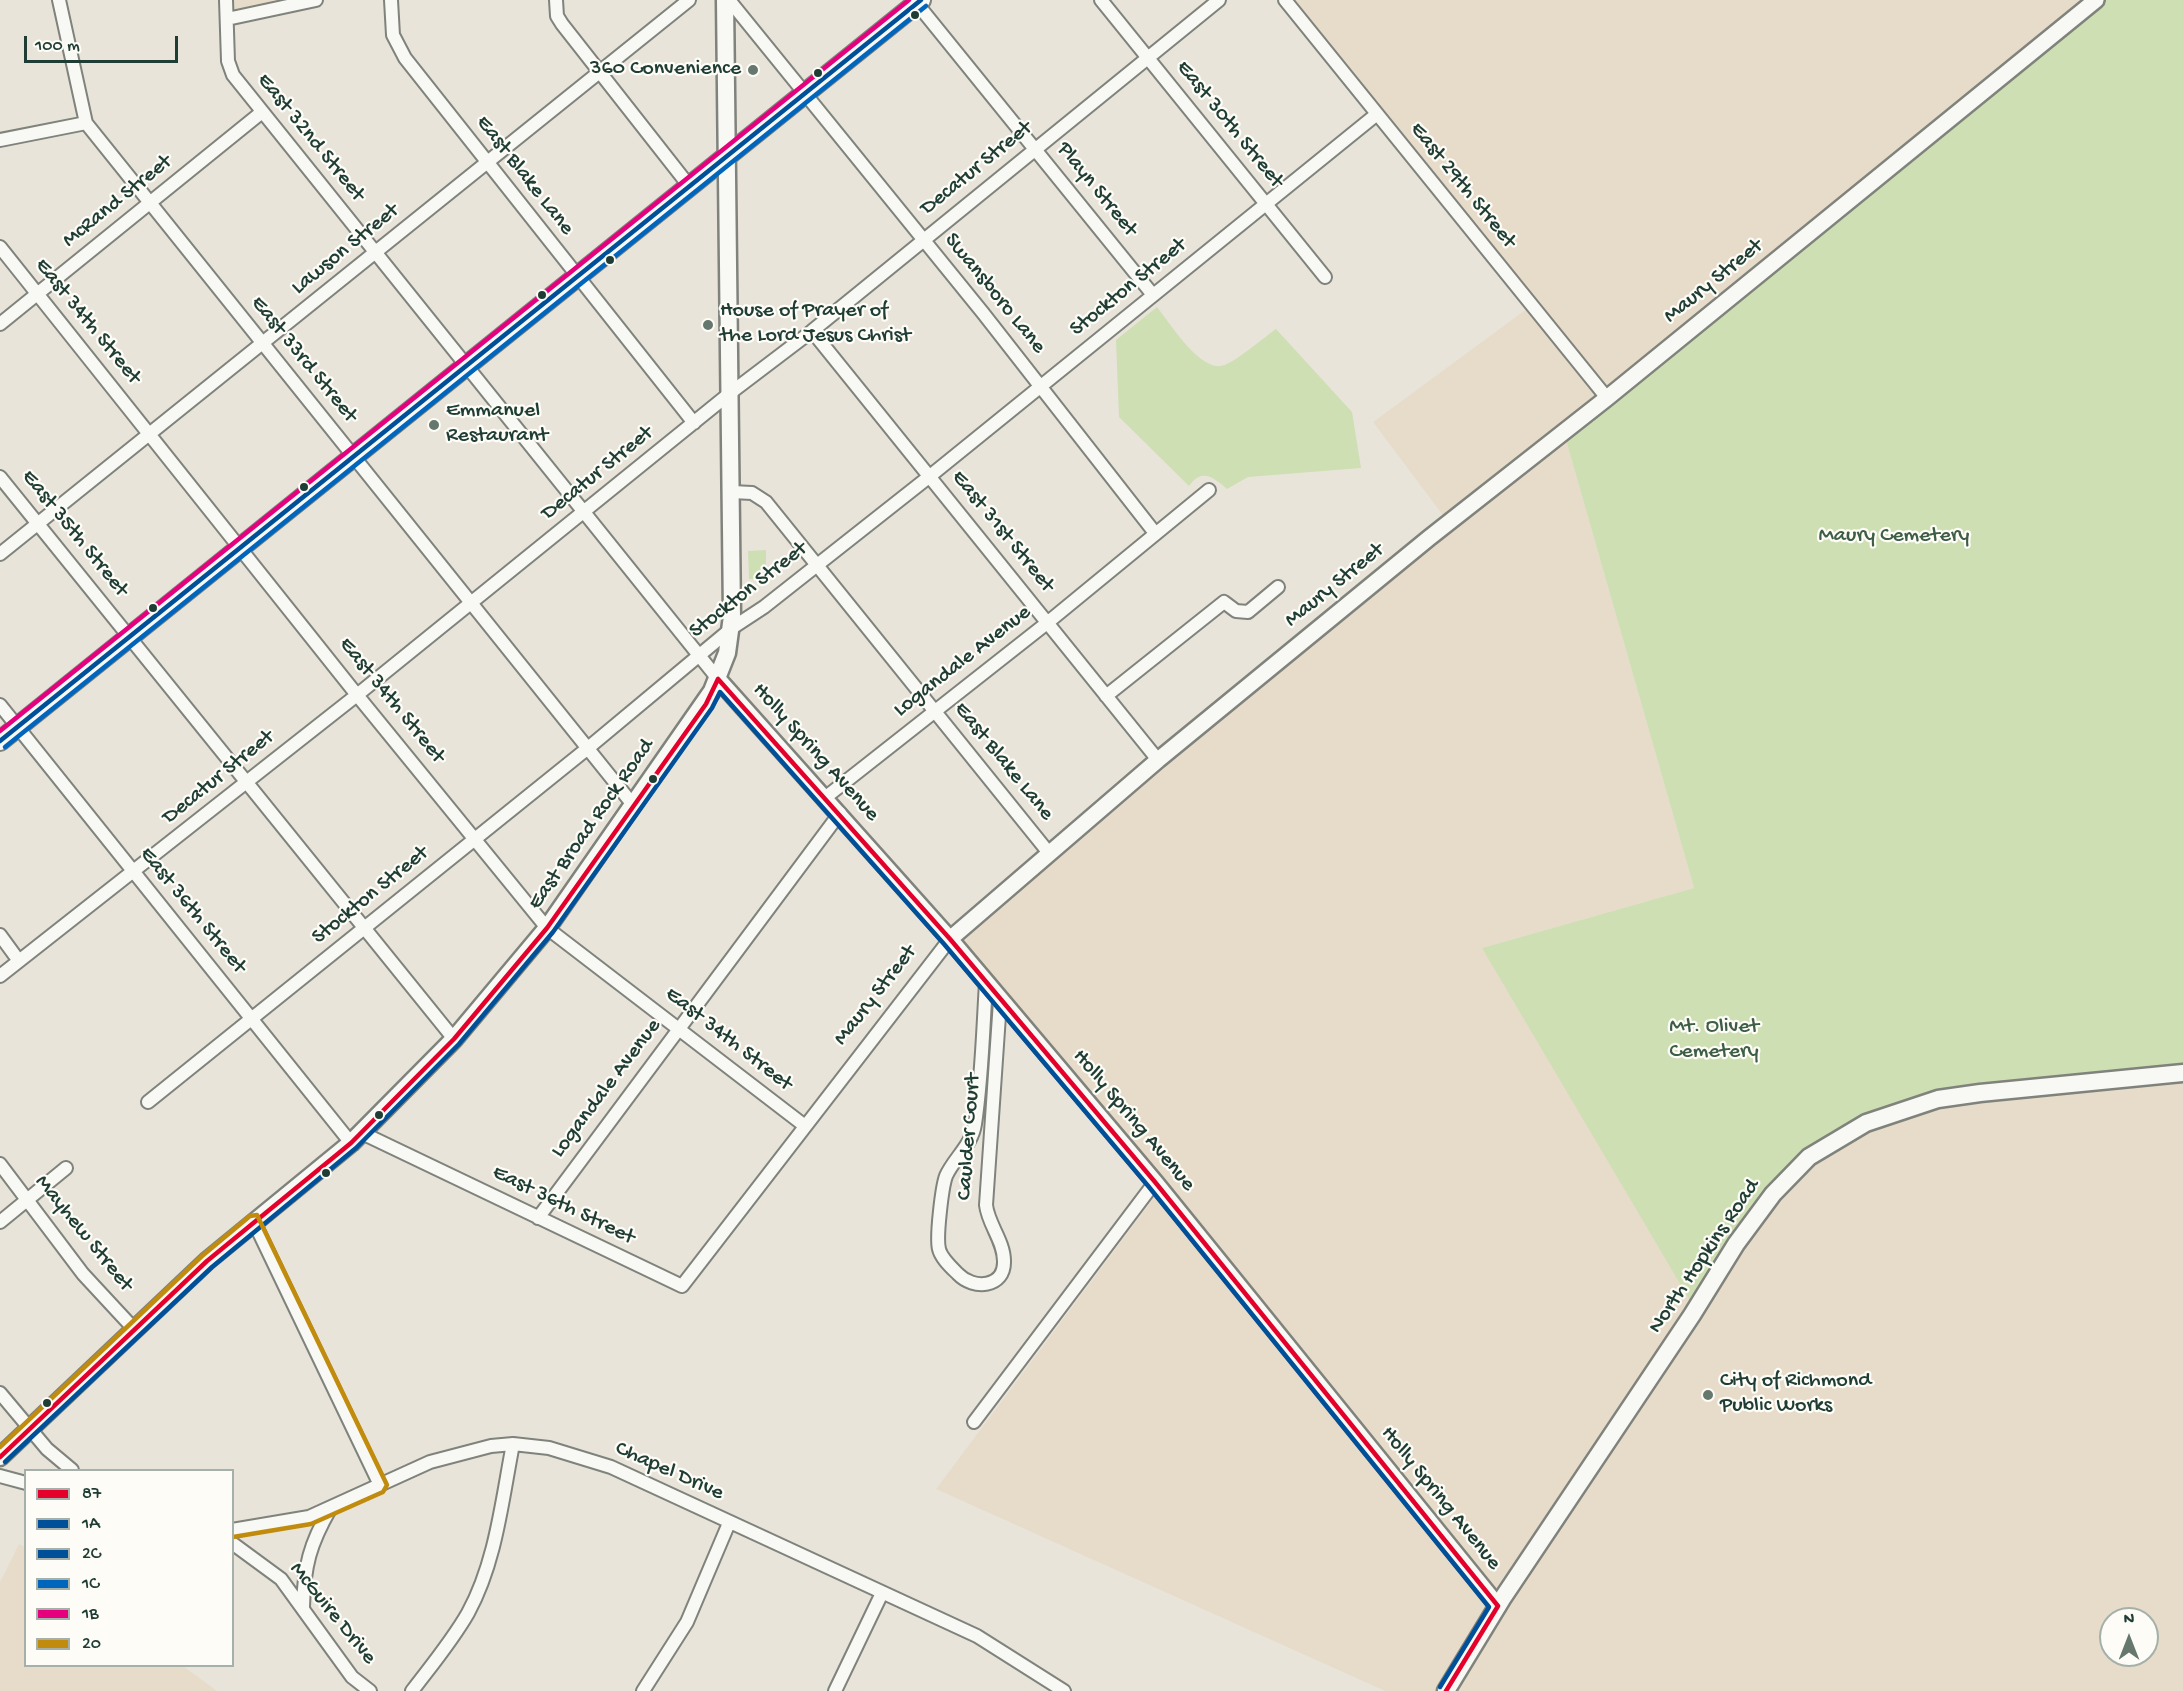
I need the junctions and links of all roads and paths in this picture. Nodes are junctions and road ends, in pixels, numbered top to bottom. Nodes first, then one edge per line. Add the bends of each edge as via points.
1 (59, 0) edge
2 (226, 0) edge
3 (316, 0) edge
4 (391, 0) edge
5 (556, 0) edge
6 (689, 0) edge
7 (727, 0) edge
8 (1101, 0) edge
9 (1219, 0) edge
10 (1285, 0) edge
11 (2096, 0) edge
12 (917, 1) edge
13 (227, 19) junction
14 (1147, 57) junction
15 (598, 73) junction
16 (806, 94) junction
17 (262, 112) junction
18 (1377, 114) junction
19 (86, 123) junction
20 (0, 140) edge
21 (1035, 149) junction
22 (726, 158) junction
23 (487, 163) junction
24 (690, 187) junction
25 (1266, 203) junction
26 (150, 204) junction
27 (923, 239) junction
28 (0, 247) edge
29 (375, 253) junction
30 (577, 277) junction
31 (1324, 278) dead end
32 (38, 294) junction
33 (1153, 295) junction
34 (0, 324) edge
35 (812, 331) junction
36 (262, 344) junction
37 (465, 367) junction
38 (1041, 387) junction
39 (729, 394) junction
40 (1607, 398) junction
41 (694, 423) junction
42 (150, 434) junction
43 (354, 457) junction
44 (930, 476) junction
45 (0, 477) edge
46 (1209, 490) dead end
47 (732, 492) junction
48 (583, 513) junction
49 (38, 524) junction
50 (1155, 533) junction
51 (241, 547) junction
52 (0, 554) edge
53 (817, 566) junction
54 (1278, 587) dead end
55 (471, 602) junction
56 (1047, 623) junction
57 (732, 628) junction
58 (130, 637) junction
59 (699, 656) junction
60 (718, 679) junction
61 (357, 695) junction
62 (1106, 696) junction
63 (0, 705) edge
64 (934, 710) junction
65 (18, 727) junction
66 (0, 741) edge
67 (588, 748) junction
68 (1158, 760) junction
69 (247, 783) junction
70 (826, 797) junction
71 (634, 806) junction
72 (840, 813) junction
73 (475, 838) junction
74 (1049, 853) junction
75 (134, 873) junction
76 (547, 928) junction
77 (364, 929) junction
78 (0, 935) edge
79 (950, 939) junction
80 (20, 961) junction
81 (0, 976) edge
82 (986, 983) junction
83 (1000, 1001) junction
84 (252, 1018) junction
85 (678, 1029) junction
86 (454, 1039) junction
87 (2183, 1073) edge
88 (148, 1102) dead end
89 (804, 1126) junction
90 (356, 1138) junction
91 (0, 1164) edge
92 (66, 1168) dead end
93 (1155, 1182) junction
94 (28, 1199) junction
95 (538, 1218) junction
96 (0, 1222) edge
97 (254, 1222) junction
98 (682, 1286) joint
99 (134, 1329) junction
100 (0, 1393) edge
101 (974, 1422) dead end
102 (28, 1428) junction
103 (513, 1444) junction
104 (0, 1457) edge
105 (71, 1469) edge
106 (0, 1476) edge
107 (24, 1482) edge
108 (380, 1485) junction
109 (330, 1509) junction
110 (729, 1523) junction
111 (234, 1530) edge
112 (234, 1545) edge
113 (882, 1593) junction
114 (1497, 1606) junction
115 (303, 1607) junction
116 (1448, 1687) edge
117 (1062, 1690) edge
118 (370, 1691) edge
119 (412, 1691) edge
120 (642, 1691) edge
121 (835, 1691) edge

1 - 19 street, East 33rd Street
2 - 13 street, East 32nd Street
3 - 13 street
4 - 23 street, East Blake Lane via 393,35 400,51
5 - 15 street via 557,16
6 - 15 street, Lawson Street
7 - 16 street, Swansboro Lane
7 - 22 main road, East Broad Rock Road
8 - 14 street, East 30th Street
9 - 14 street, Decatur Street
10 - 18 street, East 29th Street
11 - 40 street, Maury Street
12 - 16 main road
12 - 21 street, Playn Street
13 - 17 street, East 32nd Street via 230,69
14 - 21 street, Decatur Street
14 - 25 street, East 30th Street
15 - 23 street, Lawson Street
15 - 24 street
16 - 22 main road
16 - 27 street, Swansboro Lane
17 - 26 street, McRand Street
17 - 29 street, East 32nd Street
18 - 25 street, Stockton Street
18 - 40 street, East 29th Street
19 - 20 street
19 - 26 street, East 33rd Street
21 - 27 street, Decatur Street
21 - 33 street, Playn Street
22 - 24 main road
22 - 39 main road, East Broad Rock Road
23 - 29 street, Lawson Street
23 - 30 street, East Blake Lane
24 - 30 main road
25 - 31 street, East 30th Street
25 - 33 street, Stockton Street
26 - 32 street, McRand Street
26 - 36 street, East 33rd Street
27 - 35 street, Decatur Street
27 - 38 street, Swansboro Lane
28 - 32 street, East 34th Street
29 - 36 street, Lawson Street
29 - 37 street, East 32nd Street
30 - 37 main road
30 - 41 street, East Blake Lane
32 - 34 street, McRand Street
32 - 42 street, East 34th Street
33 - 38 street, Stockton Street
35 - 39 street, Decatur Street
35 - 44 street, East 31st Street
36 - 42 street, Lawson Street
36 - 43 street, East 33rd Street
37 - 43 main road
37 - 48 street, East 32nd Street
38 - 44 street, Stockton Street
38 - 50 street, Swansboro Lane
39 - 41 street, Decatur Street
39 - 47 main road, East Broad Rock Road
40 - 68 street, Maury Street
41 - 48 street, Decatur Street
42 - 49 street, Lawson Street
42 - 51 street, East 34th Street
43 - 51 main road
43 - 55 street, East 33rd Street
44 - 53 street, Stockton Street
44 - 56 street, East 31st Street
45 - 49 street, East 35th Street
46 - 50 street, Logandale Avenue
47 - 53 street, East Blake Lane via 752,493 766,502
47 - 57 main road, East Broad Rock Road
48 - 55 street, Decatur Street
48 - 59 street, East 32nd Street
49 - 52 street, Lawson Street
49 - 58 street, East 35th Street
50 - 56 street, Logandale Avenue
51 - 58 main road
51 - 61 street, East 34th Street
53 - 57 street, Stockton Street
53 - 64 street, East Blake Lane
54 - 62 street via 1248,612 1224,602
55 - 61 street, Decatur Street
55 - 67 street, East 33rd Street
56 - 62 street, East 31st Street
56 - 64 street, Logandale Avenue
57 - 59 street, Stockton Street
57 - 60 main road, East Broad Rock Road
58 - 65 main road
58 - 69 street, East 35th Street
59 - 60 street, East 32nd Street
59 - 67 street, Stockton Street
60 - 70 street, Holly Spring Avenue
60 - 71 main road, East Broad Rock Road via 706,704
61 - 69 street, Decatur Street
61 - 73 street, East 34th Street
62 - 68 street, East 31st Street
63 - 65 street, East 36th Street
64 - 70 street, Logandale Avenue
64 - 74 street, East Blake Lane
65 - 66 main road
65 - 75 street, East 36th Street
67 - 71 street, East 33rd Street
67 - 73 street, Stockton Street
68 - 74 street, Maury Street
69 - 75 street, Decatur Street
69 - 77 street, East 35th Street
70 - 72 street, Holly Spring Avenue
71 - 76 main road, East Broad Rock Road
72 - 79 street, Holly Spring Avenue
72 - 85 street, Logandale Avenue
73 - 76 street, East 34th Street
73 - 77 street, Stockton Street
74 - 79 street, Maury Street
75 - 80 street, Decatur Street
75 - 84 street, East 36th Street
76 - 85 street, East 34th Street
76 - 86 main road, East Broad Rock Road
77 - 84 street, Stockton Street
77 - 86 street, East 35th Street
78 - 80 street
79 - 82 street, Holly Spring Avenue
79 - 89 street, Maury Street
80 - 81 street, Decatur Street
82 - 83 street, Holly Spring Avenue
82 - 83 street, Caulder Court via 974,1131 946,1176 938,1243 942,1256 966,1282 975,1285 997,1278 1004,1264 986,1205
83 - 93 street, Holly Spring Avenue
84 - 88 street, Stockton Street
84 - 90 street, East 36th Street
85 - 89 street, East 34th Street
85 - 95 street, Logandale Avenue
86 - 90 main road, East Broad Rock Road
87 - 114 main road, North Hopkins Road via 1938,1100 1866,1123 1809,1157 1773,1194 1736,1244
89 - 98 street, Maury Street
90 - 95 street, East 36th Street
90 - 97 main road, East Broad Rock Road
91 - 94 street, Mayhew Street
92 - 94 street
93 - 101 street
93 - 114 street, Holly Spring Avenue
94 - 96 street
94 - 99 street, Mayhew Street via 83,1274
95 - 98 street, East 36th Street
97 - 99 main road, East Broad Rock Road
97 - 108 street
99 - 102 main road, East Broad Rock Road
100 - 102 street
102 - 104 main road, East Broad Rock Road
102 - 105 street
103 - 108 street, Chapel Drive via 451,1455
103 - 110 street, Chapel Drive via 549,1448 611,1467
103 - 119 street via 494,1544 478,1591 454,1635
106 - 107 street
108 - 109 street, Chapel Drive
109 - 111 street, Chapel Drive via 301,1519
109 - 115 street via 308,1555
110 - 113 street, Chapel Drive
110 - 120 street via 687,1622
112 - 115 street, McGuire Drive via 281,1580
113 - 117 street, Chapel Drive via 977,1636
113 - 121 street
114 - 116 main road, North Hopkins Road
115 - 118 street, McGuire Drive via 352,1677

